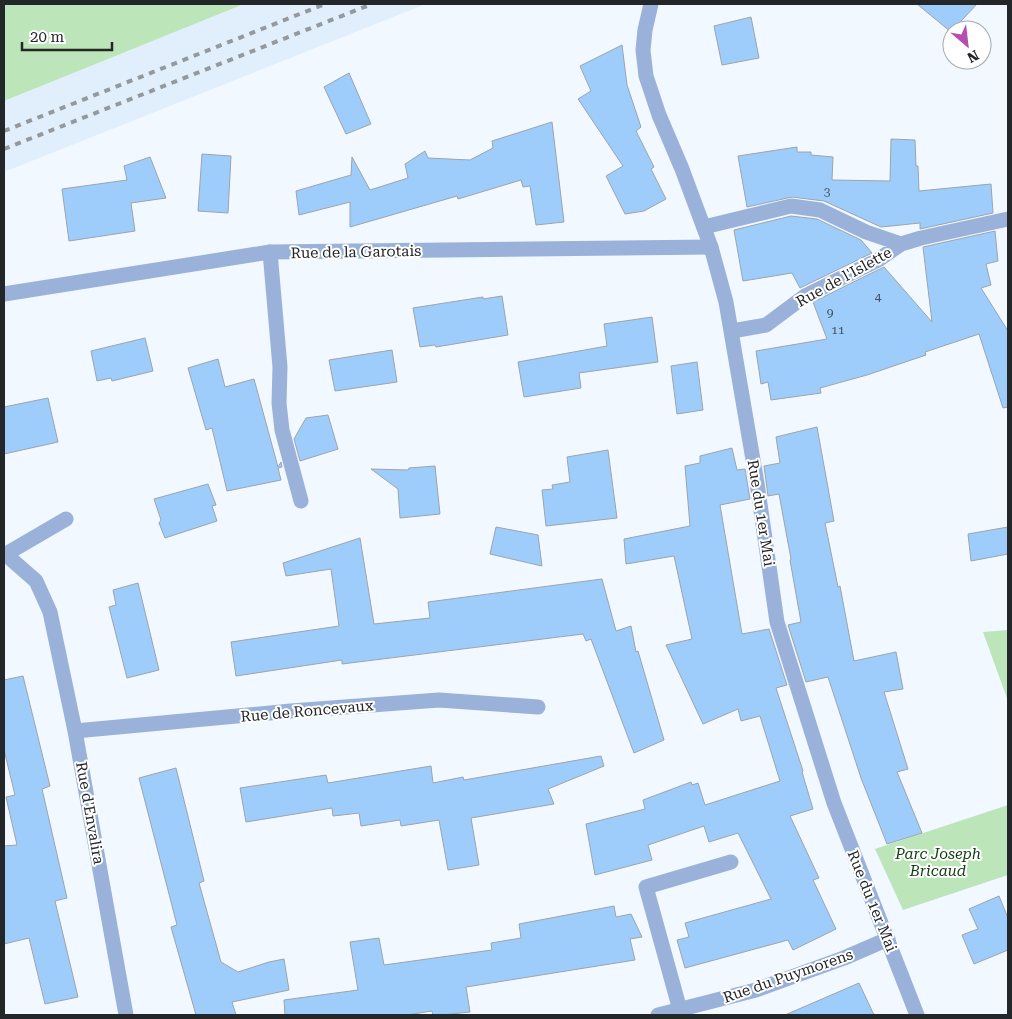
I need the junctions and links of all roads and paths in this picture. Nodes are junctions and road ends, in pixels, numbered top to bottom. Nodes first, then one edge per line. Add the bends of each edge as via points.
1 (651, 4) edge
2 (1008, 219) edge
3 (704, 227) junction
4 (901, 244) junction
5 (711, 247) junction
6 (270, 252) junction
7 (4, 294) edge
8 (732, 331) junction
9 (301, 501) dead end
10 (66, 519) dead end
11 (5, 554) edge
12 (538, 707) dead end
13 (76, 731) junction
14 (731, 862) dead end
15 (888, 939) junction
16 (680, 1010) junction
17 (126, 1015) edge
18 (658, 1015) edge
19 (917, 1015) edge

1 - 3 street, Rue du 1er Mai via 644,30 646,76
2 - 4 street, Rue de l'Islette
3 - 4 street, Rue de l'Islette via 791,206 820,210
3 - 5 street, Rue du 1er Mai
4 - 8 street, Rue de l'Islette via 878,260 805,296 766,325
5 - 6 street, Rue de la Garotais
5 - 8 street, Rue du 1er Mai
6 - 7 street, Rue de la Garotais
6 - 9 street via 282,430
8 - 15 street, Rue du 1er Mai via 777,622 834,803
10 - 11 street
11 - 13 street, Rue d'Envalira via 36,581 50,612
12 - 13 street, Rue de Roncevaux via 439,700
13 - 17 street, Rue d'Envalira
14 - 16 street via 646,887
15 - 16 street, Rue du Puymorens via 756,990
15 - 19 street, Rue du 1er Mai
16 - 18 street, Rue du Puymorens

